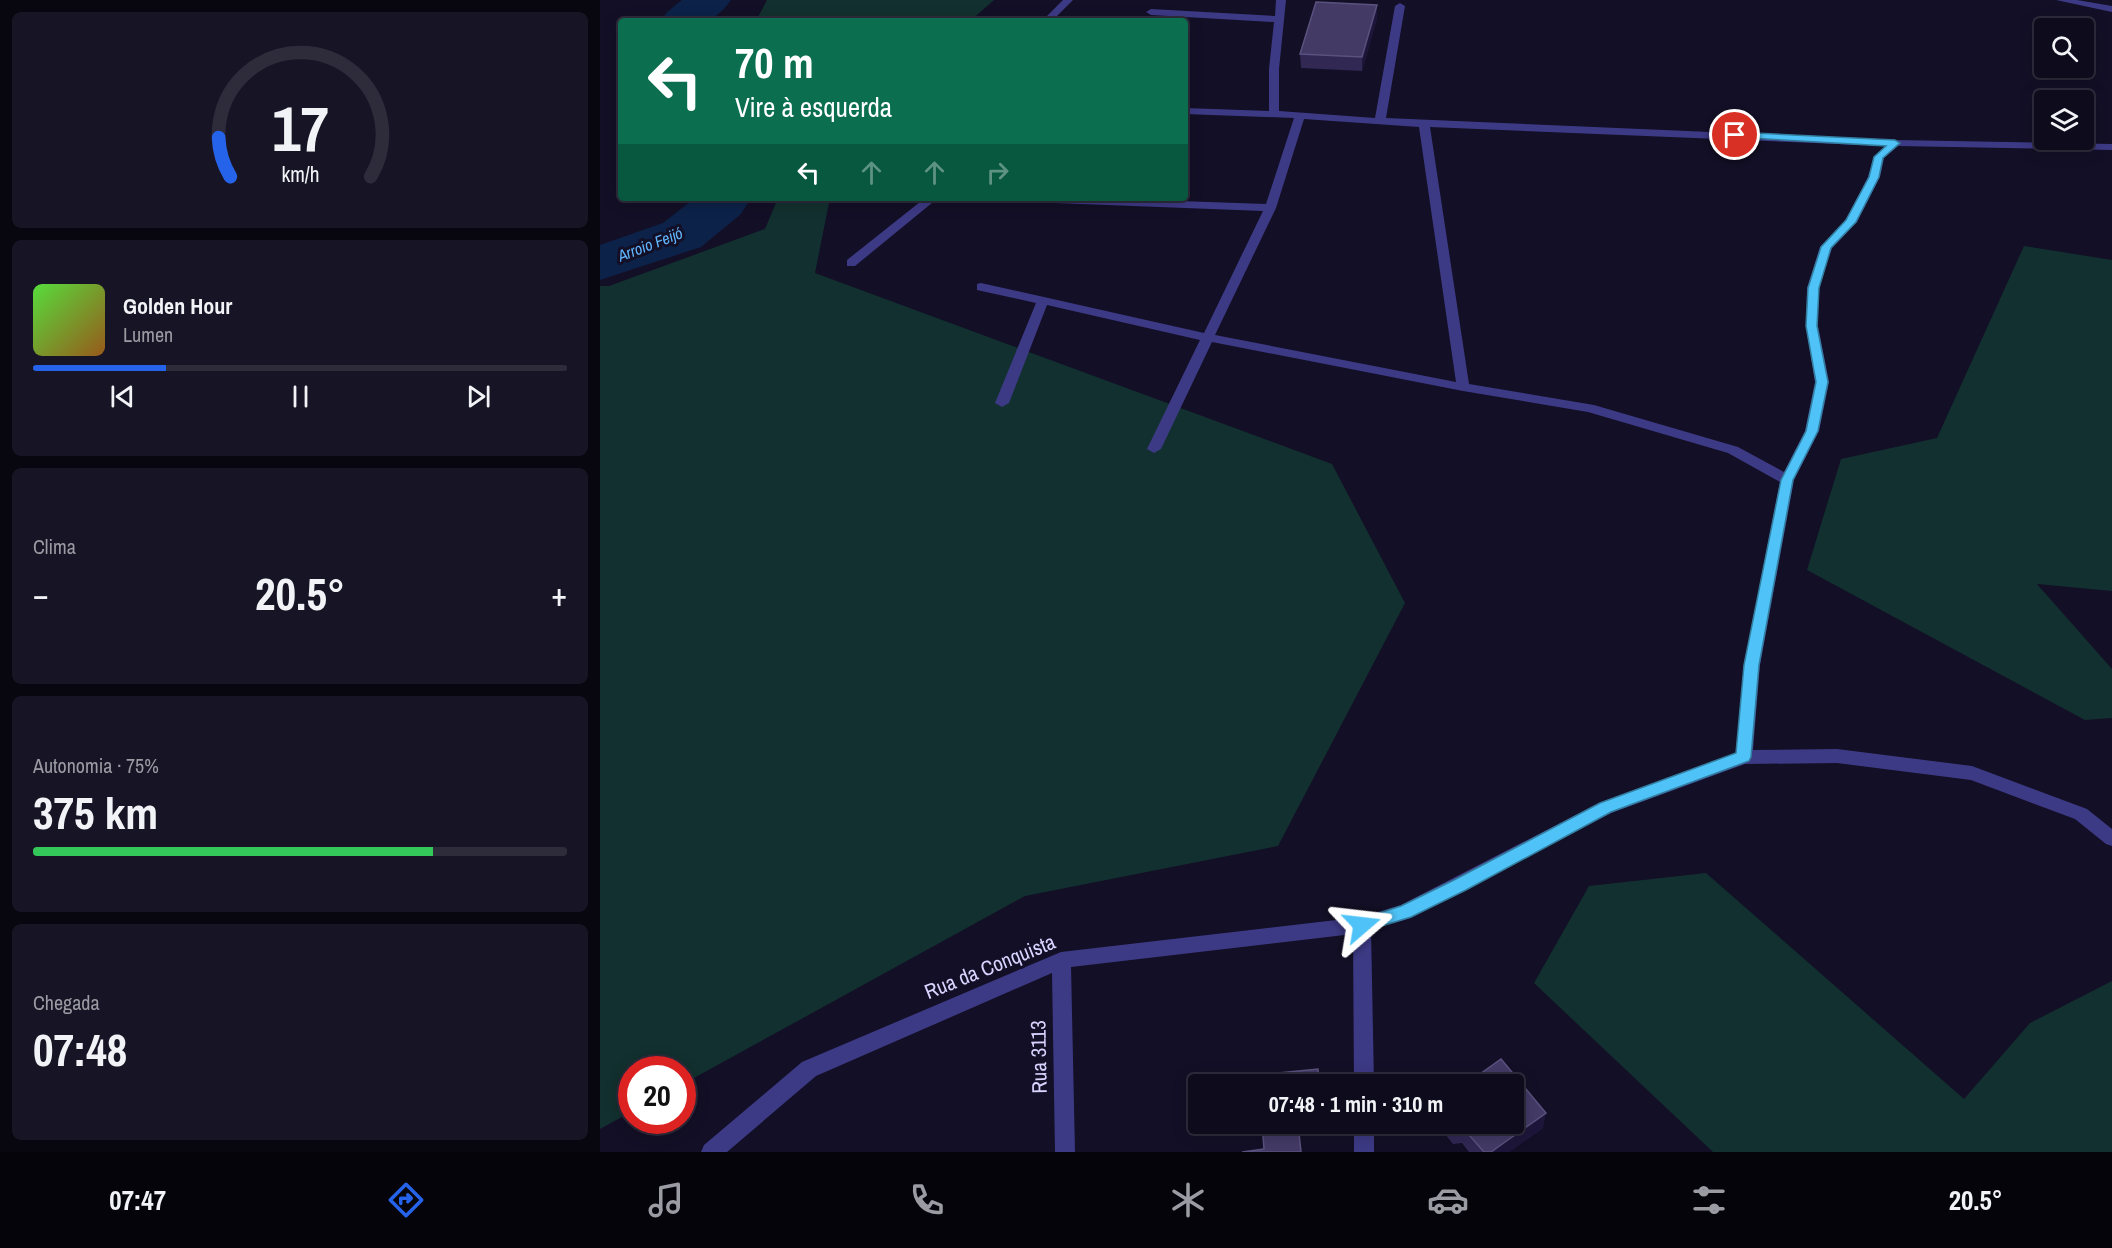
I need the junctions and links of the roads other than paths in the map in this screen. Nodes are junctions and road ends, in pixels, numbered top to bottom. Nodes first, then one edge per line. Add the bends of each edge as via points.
1 (1068, 0) edge
2 (1158, 0) edge
3 (1281, 0) edge
4 (2061, 0) edge
5 (1400, 6) dead end
6 (2112, 9) edge
7 (1148, 17) edge
8 (1050, 18) edge
9 (1280, 19) junction
10 (1188, 111) edge
11 (1274, 114) junction
12 (1300, 116) junction
13 (1380, 121) junction
14 (1424, 124) junction
15 (1895, 143) junction
16 (2112, 147) edge
17 (928, 201) edge
18 (1081, 201) edge
19 (1270, 208) junction
20 (851, 264) dead end
21 (981, 287) dead end
22 (1043, 301) junction
23 (1206, 337) junction
24 (1462, 387) junction
25 (1002, 403) dead end
26 (1154, 449) dead end
27 (1787, 480) junction
28 (1744, 757) junction
29 (2112, 839) edge
30 (1362, 925) junction
31 (1061, 960) junction
32 (1364, 1074) edge
33 (1364, 1134) edge
34 (711, 1152) edge
35 (1065, 1152) edge
36 (1364, 1152) edge

1 - 8 street
2 - 7 street
3 - 9 street
4 - 6 street
5 - 13 street
7 - 9 street
9 - 11 street
10 - 11 street
11 - 12 street
12 - 13 street
12 - 19 street
13 - 14 street
14 - 15 street
14 - 24 street
15 - 16 street
15 - 27 street via 1879,157 1874,177 1851,222 1826,247 1813,288 1812,326 1822,382 1812,431
17 - 20 street
18 - 19 street
19 - 23 street
21 - 22 street
22 - 23 street
22 - 25 street
23 - 24 street
23 - 26 street
24 - 27 street via 1589,408 1732,450
27 - 28 street via 1752,665
28 - 29 street, Rua da Conquista via 1837,756 1972,773 2081,814
28 - 30 street, Rua da Conquista via 1605,808 1405,912
30 - 31 street, Rua da Conquista
30 - 32 street
31 - 34 street, Rua da Conquista via 809,1070
31 - 35 street, Rua 3113
33 - 36 street

